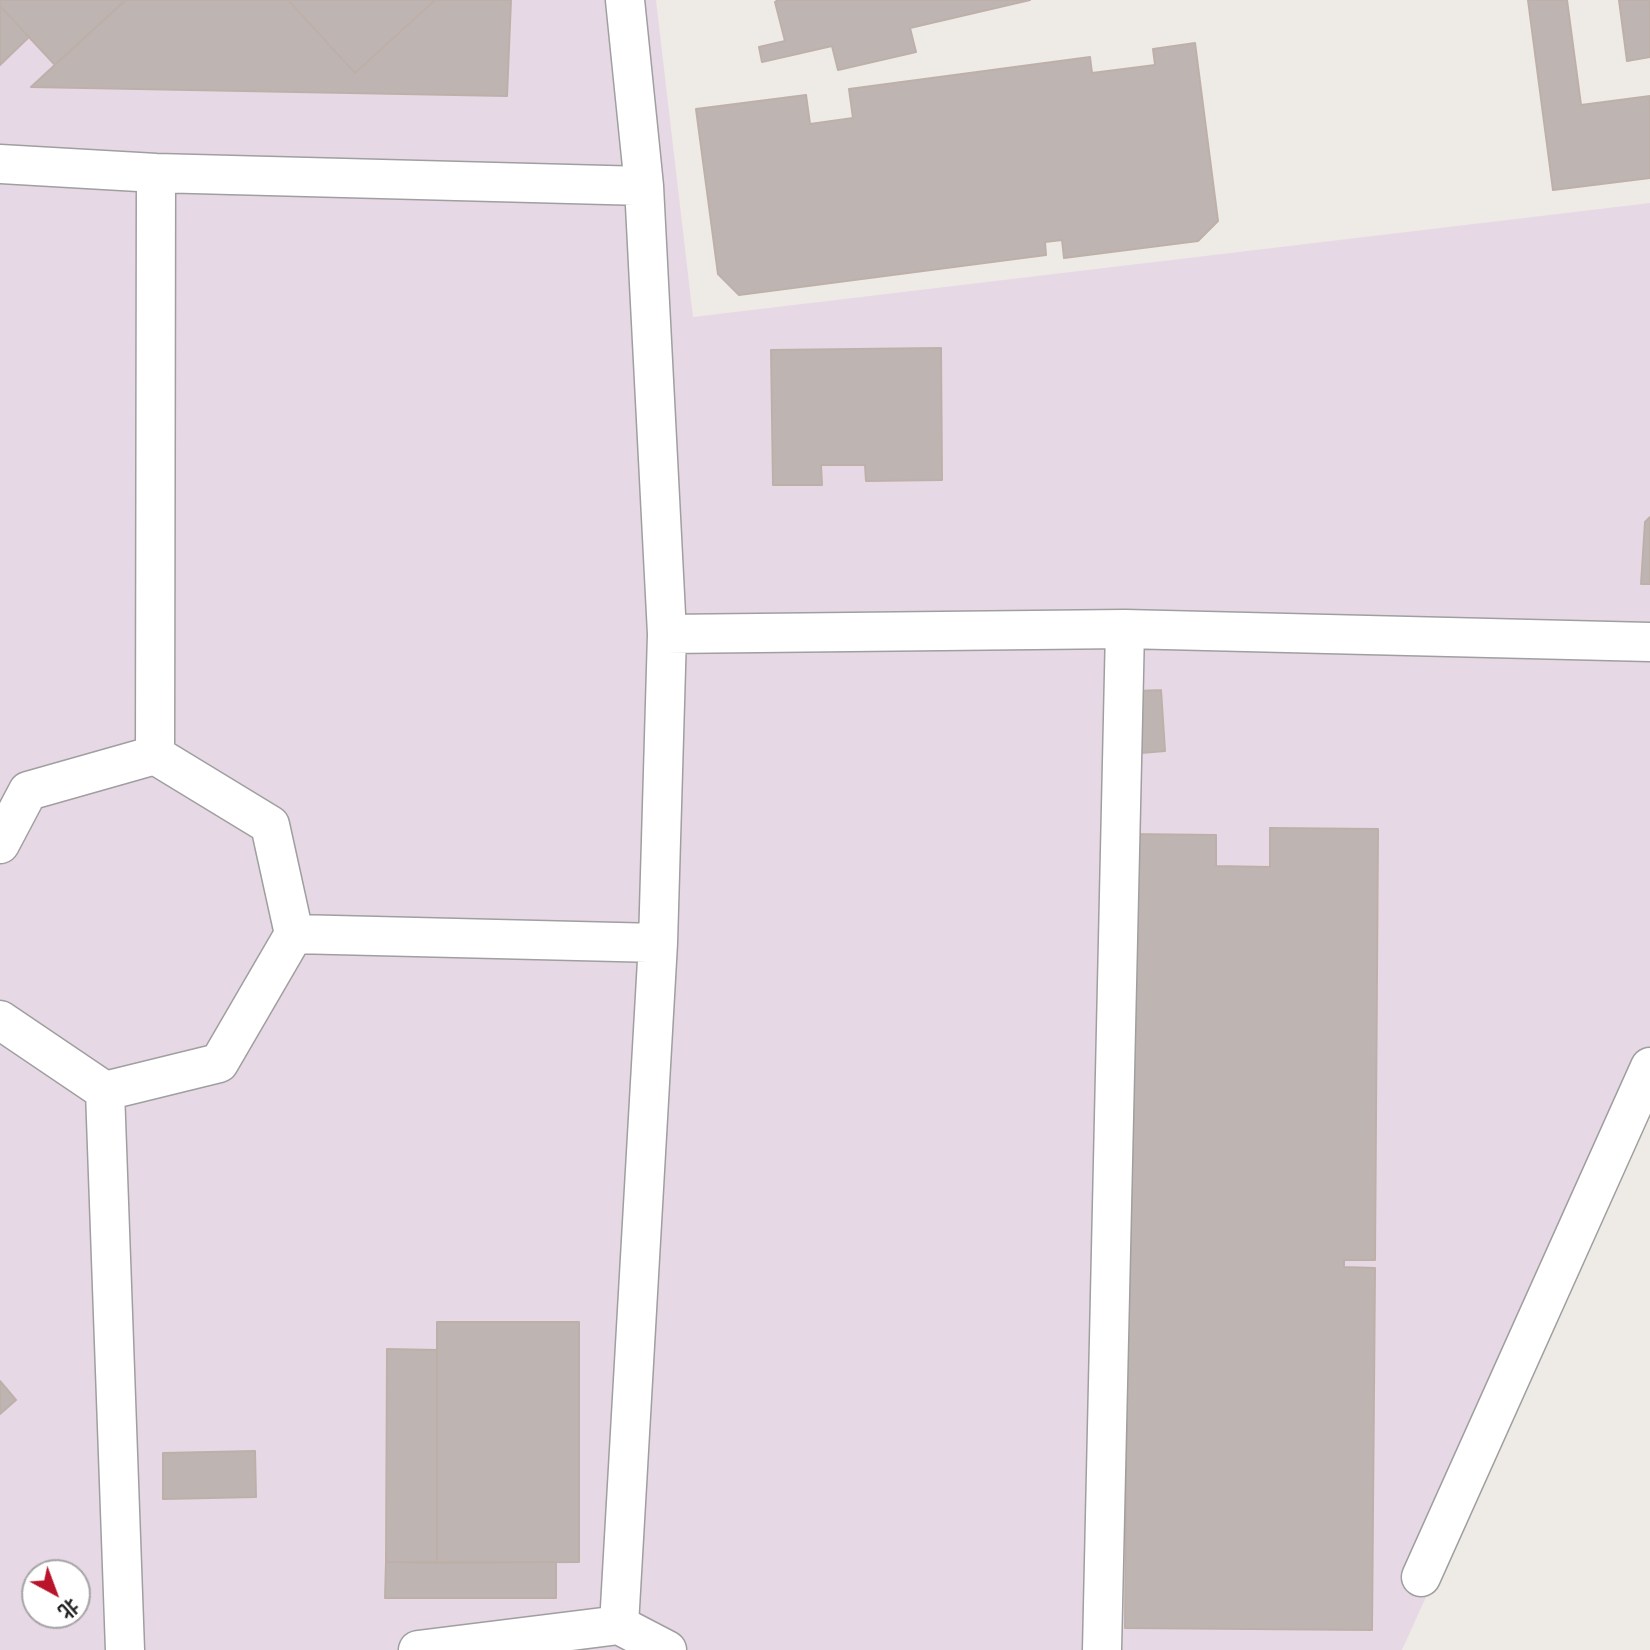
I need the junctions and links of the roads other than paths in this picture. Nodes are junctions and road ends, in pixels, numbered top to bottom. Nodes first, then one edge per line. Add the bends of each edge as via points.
1 (625, 0) edge
2 (0, 164) edge
3 (156, 173) junction
4 (644, 186) junction
5 (1125, 629) junction
6 (667, 634) junction
7 (1650, 642) edge
8 (155, 755) junction
9 (0, 844) edge
10 (294, 934) junction
11 (658, 943) junction
12 (0, 1020) edge
13 (1650, 1067) edge
14 (104, 1091) junction
15 (1421, 1577) dead end
16 (619, 1625) junction
17 (125, 1650) edge
18 (418, 1650) edge
19 (667, 1650) edge
20 (1102, 1650) edge

1 - 4 street
2 - 3 street
3 - 4 street
3 - 8 street
4 - 6 street
5 - 6 street
5 - 7 street
5 - 20 street
6 - 11 street
8 - 9 street via 28,792
8 - 10 street via 270,825
10 - 11 street
10 - 14 street via 219,1063
11 - 16 street
12 - 14 street
13 - 15 street
14 - 17 street
16 - 18 street
16 - 19 street

